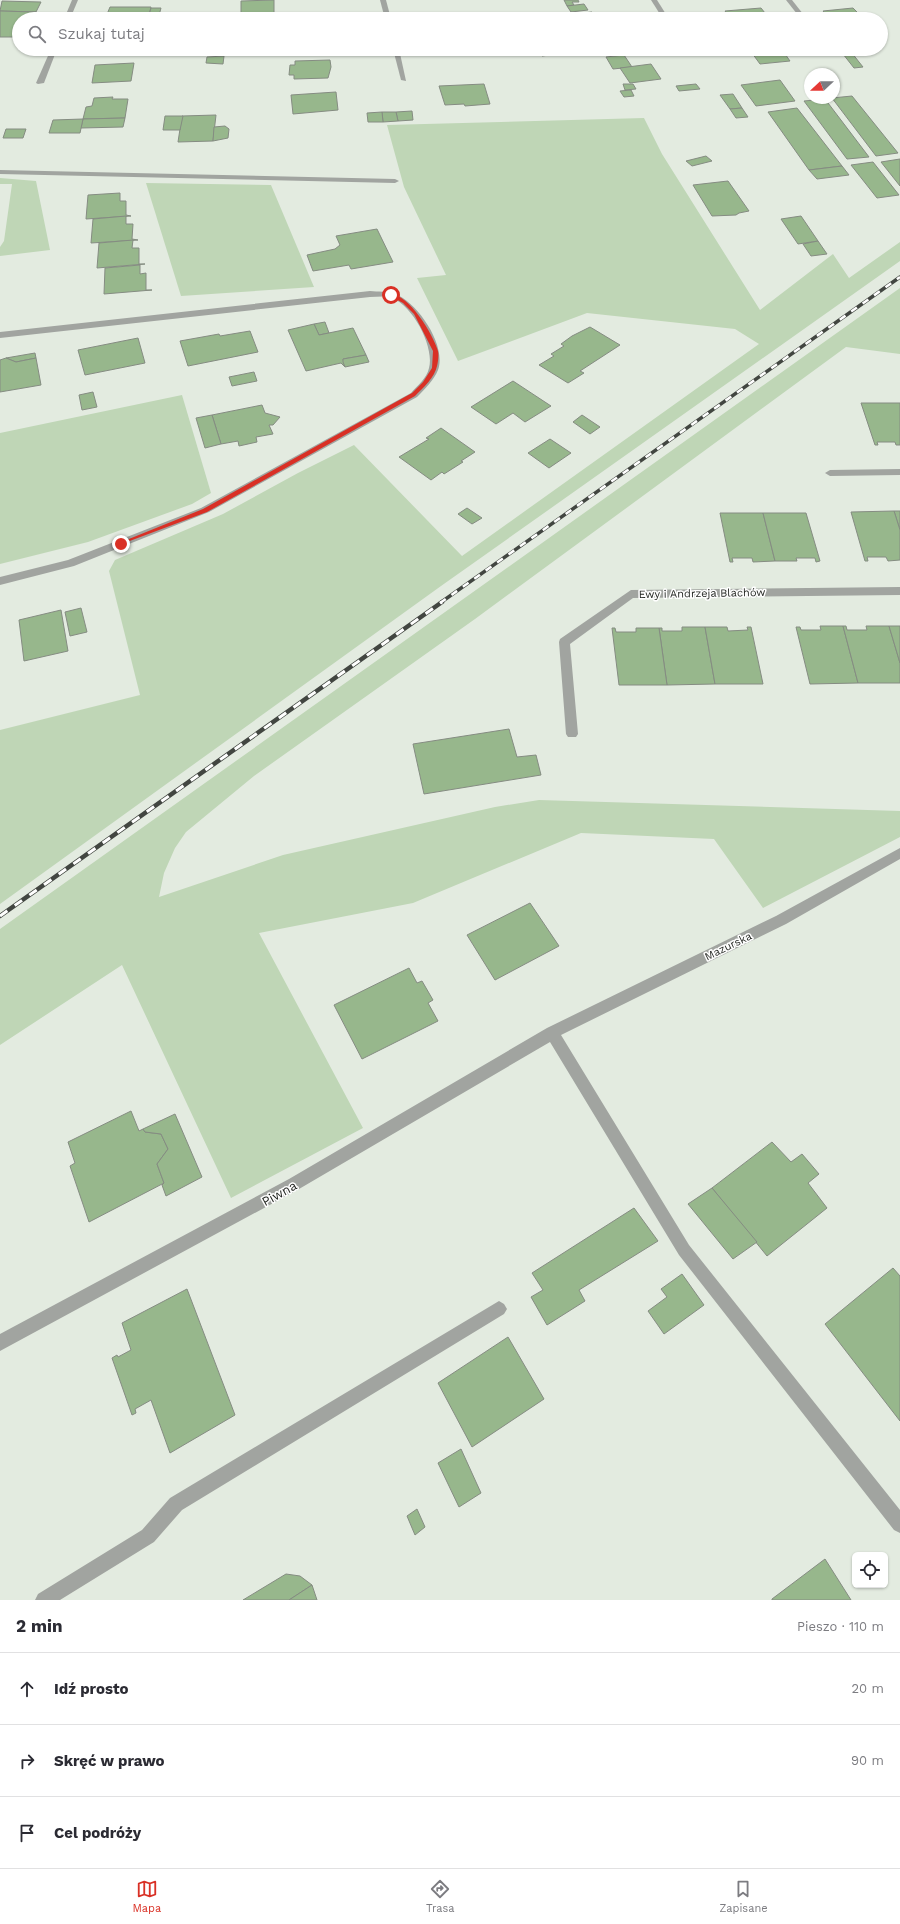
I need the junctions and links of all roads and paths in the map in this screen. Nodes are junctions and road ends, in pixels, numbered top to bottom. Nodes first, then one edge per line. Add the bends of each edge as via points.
1 (75, 0) edge
2 (383, 0) edge
3 (654, 0) edge
4 (789, 0) edge
5 (70, 12) edge
6 (386, 12) edge
7 (662, 12) edge
8 (798, 12) edge
9 (51, 56) edge
10 (398, 56) edge
11 (404, 80) dead end
12 (40, 83) dead end
13 (0, 172) edge
14 (394, 181) dead end
15 (0, 334) edge
16 (900, 472) edge
17 (830, 473) dead end
18 (0, 581) edge
19 (900, 591) edge
20 (572, 734) dead end
21 (900, 853) edge
22 (552, 1033) junction
23 (499, 1309) dead end
24 (0, 1343) edge
25 (900, 1524) edge
26 (44, 1600) edge

1 - 5 street
2 - 6 street
3 - 7 street
4 - 8 street
9 - 12 street
10 - 11 street
13 - 14 street
15 - 18 street via 370,294 391,295 405,302 416,313 436,351 434,368 414,395 205,510 70,563
16 - 17 street
19 - 20 street, Ewy i Andrzeja Blachów via 631,594 564,642
21 - 22 street, Mazurska via 781,920
22 - 24 street, Piwna via 294,1184
22 - 25 street via 684,1250
23 - 26 street via 176,1504 148,1536

